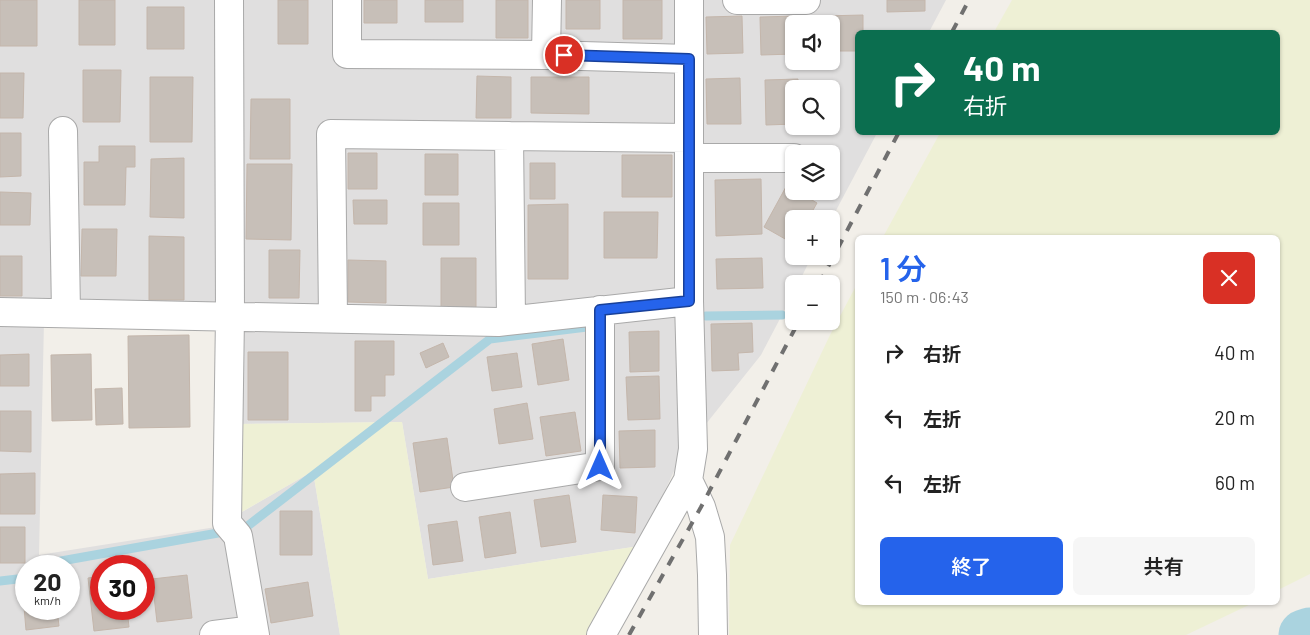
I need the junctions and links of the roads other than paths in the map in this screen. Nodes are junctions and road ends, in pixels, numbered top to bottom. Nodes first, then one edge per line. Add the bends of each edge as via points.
1 (230, 0) edge
2 (347, 0) edge
3 (547, 0) edge
4 (688, 0) edge
5 (736, 0) edge
6 (806, 0) edge
7 (546, 55) junction
8 (689, 59) junction
9 (63, 131) dead end
10 (509, 136) junction
11 (689, 148) junction
12 (785, 157) edge
13 (689, 301) junction
14 (600, 310) junction
15 (0, 312) edge
16 (66, 313) junction
17 (230, 316) junction
18 (333, 318) junction
19 (511, 319) junction
20 (688, 480) junction
21 (465, 487) dead end
22 (255, 632) edge
23 (214, 635) edge
24 (601, 635) edge
25 (713, 635) edge

1 - 17 street
2 - 7 street via 347,54
3 - 7 street
4 - 8 street
5 - 6 street
7 - 8 street
8 - 11 street
9 - 16 street
10 - 11 street
10 - 18 street via 331,134
10 - 19 street
11 - 12 street
11 - 13 street
13 - 14 street
13 - 20 street via 693,449
14 - 19 street
14 - 21 street via 600,466
15 - 16 street
16 - 17 street
17 - 18 street
17 - 22 street via 227,523 238,536
18 - 19 street via 498,322
20 - 24 street
20 - 25 street via 701,506 710,537
22 - 23 street

